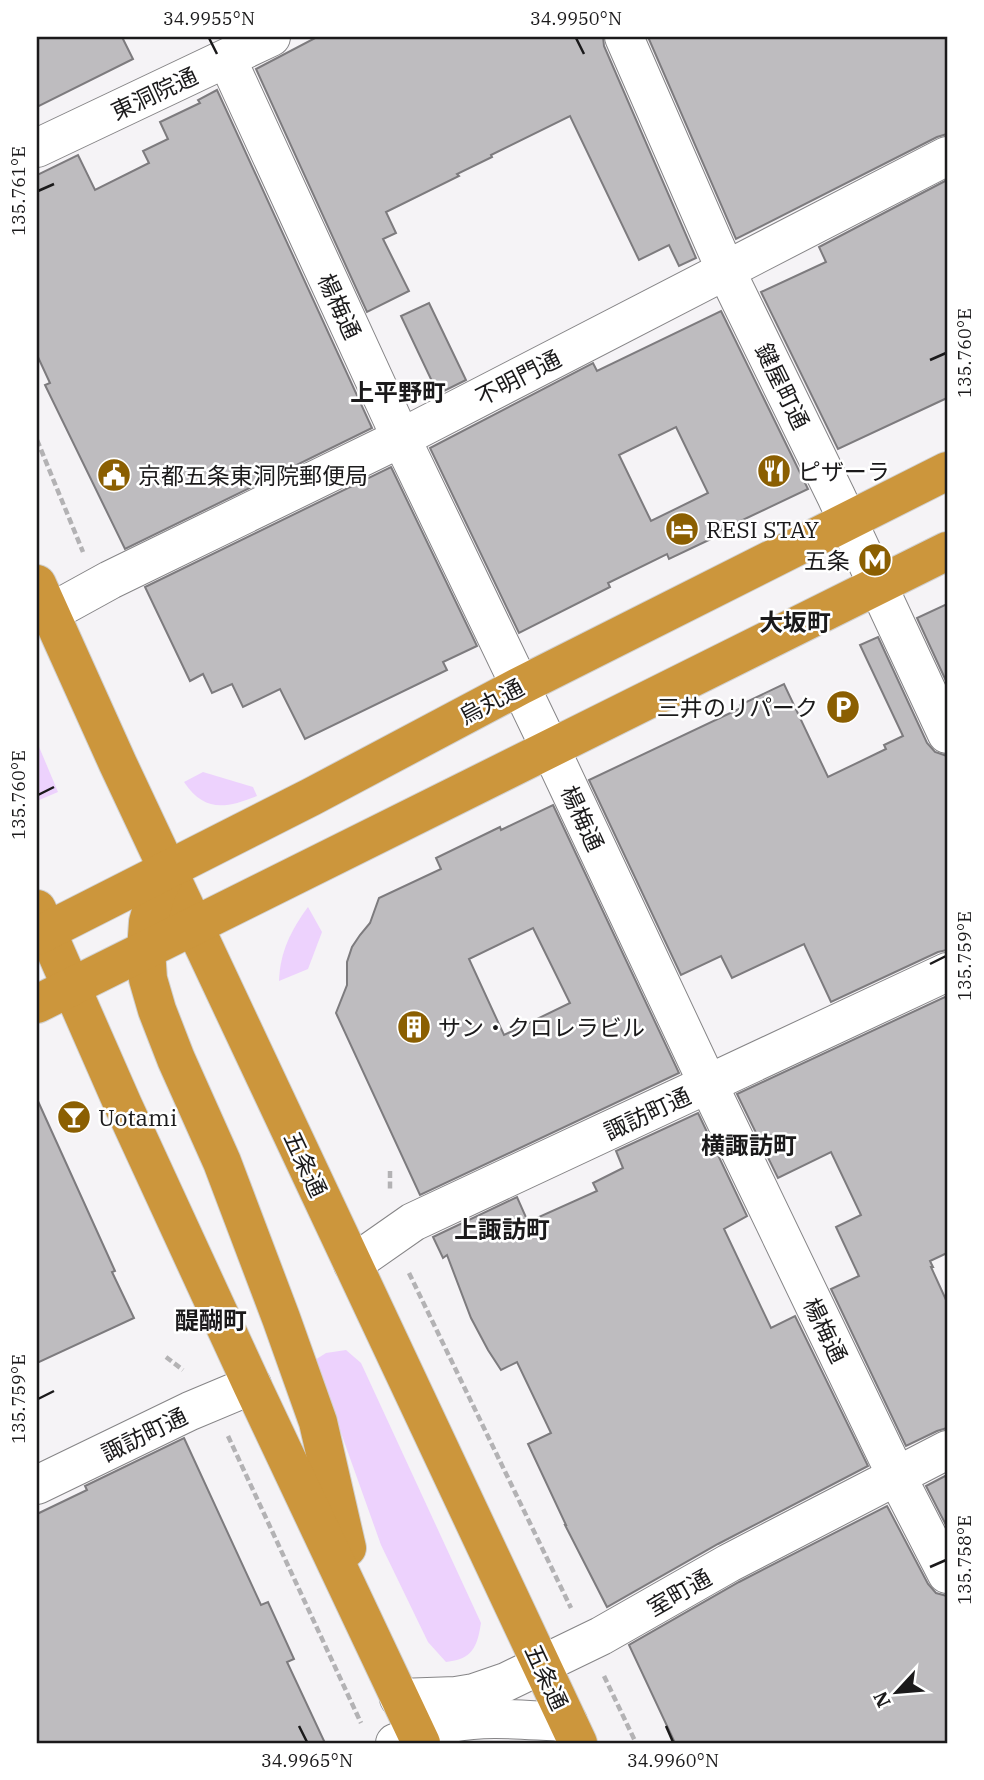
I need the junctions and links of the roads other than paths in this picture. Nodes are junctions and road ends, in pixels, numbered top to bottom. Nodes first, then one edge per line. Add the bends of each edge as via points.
1 (271, 37) edge
2 (624, 37) edge
3 (227, 59) junction
4 (37, 148) edge
5 (947, 156) edge
6 (726, 271) junction
7 (401, 438) junction
8 (947, 471) edge
9 (847, 521) junction
10 (947, 551) edge
11 (878, 586) junction
12 (43, 598) edge
13 (520, 686) junction
14 (947, 734) edge
15 (551, 748) junction
16 (169, 869) junction
17 (195, 925) junction
18 (40, 926) edge
19 (146, 950) junction
20 (947, 972) edge
21 (71, 987) junction
22 (37, 1004) edge
23 (708, 1084) junction
24 (353, 1264) junction
25 (252, 1385) junction
26 (947, 1450) edge
27 (896, 1475) junction
28 (37, 1485) edge
29 (947, 1574) edge
30 (363, 1618) junction
31 (541, 1665) junction
32 (399, 1698) junction
33 (573, 1733) edge
34 (411, 1740) edge

1 - 3 street, 東洞院通
2 - 6 street, 鍵屋町通
3 - 4 street, 東洞院通
3 - 7 street, 楊梅通
5 - 6 street, 不明門通
6 - 7 street, 不明門通
6 - 9 street, 鍵屋町通
7 - 12 street, 不明門通 via 99,586
7 - 13 street, 楊梅通
8 - 9 highway, 烏丸通
9 - 11 street, 鍵屋町通
9 - 13 highway, 烏丸通
10 - 11 highway
11 - 14 street, 鍵屋町通
11 - 15 highway
12 - 16 highway, 五条通
13 - 15 street, 楊梅通
13 - 16 highway, 烏丸通
15 - 17 highway
15 - 23 street, 楊梅通
16 - 17 highway, 五条通
16 - 18 highway, 烏丸通
16 - 19 highway via 157,890
17 - 19 highway
17 - 24 highway, 五条通
18 - 21 highway
19 - 21 highway
19 - 30 highway via 157,1010 227,1175 318,1422
20 - 23 street, 諏訪町通
21 - 22 highway
21 - 25 highway
23 - 24 street, 諏訪町通 via 413,1222
23 - 27 street, 楊梅通
24 - 31 highway, 五条通
25 - 28 street, 諏訪町通
25 - 30 highway
26 - 27 street, 室町通
27 - 29 street, 楊梅通
27 - 31 street, 室町通
30 - 32 highway
31 - 32 street, 室町通 via 474,1693
31 - 33 highway, 五条通
32 - 34 highway
33 - 34 street via 481,1720 453,1723

